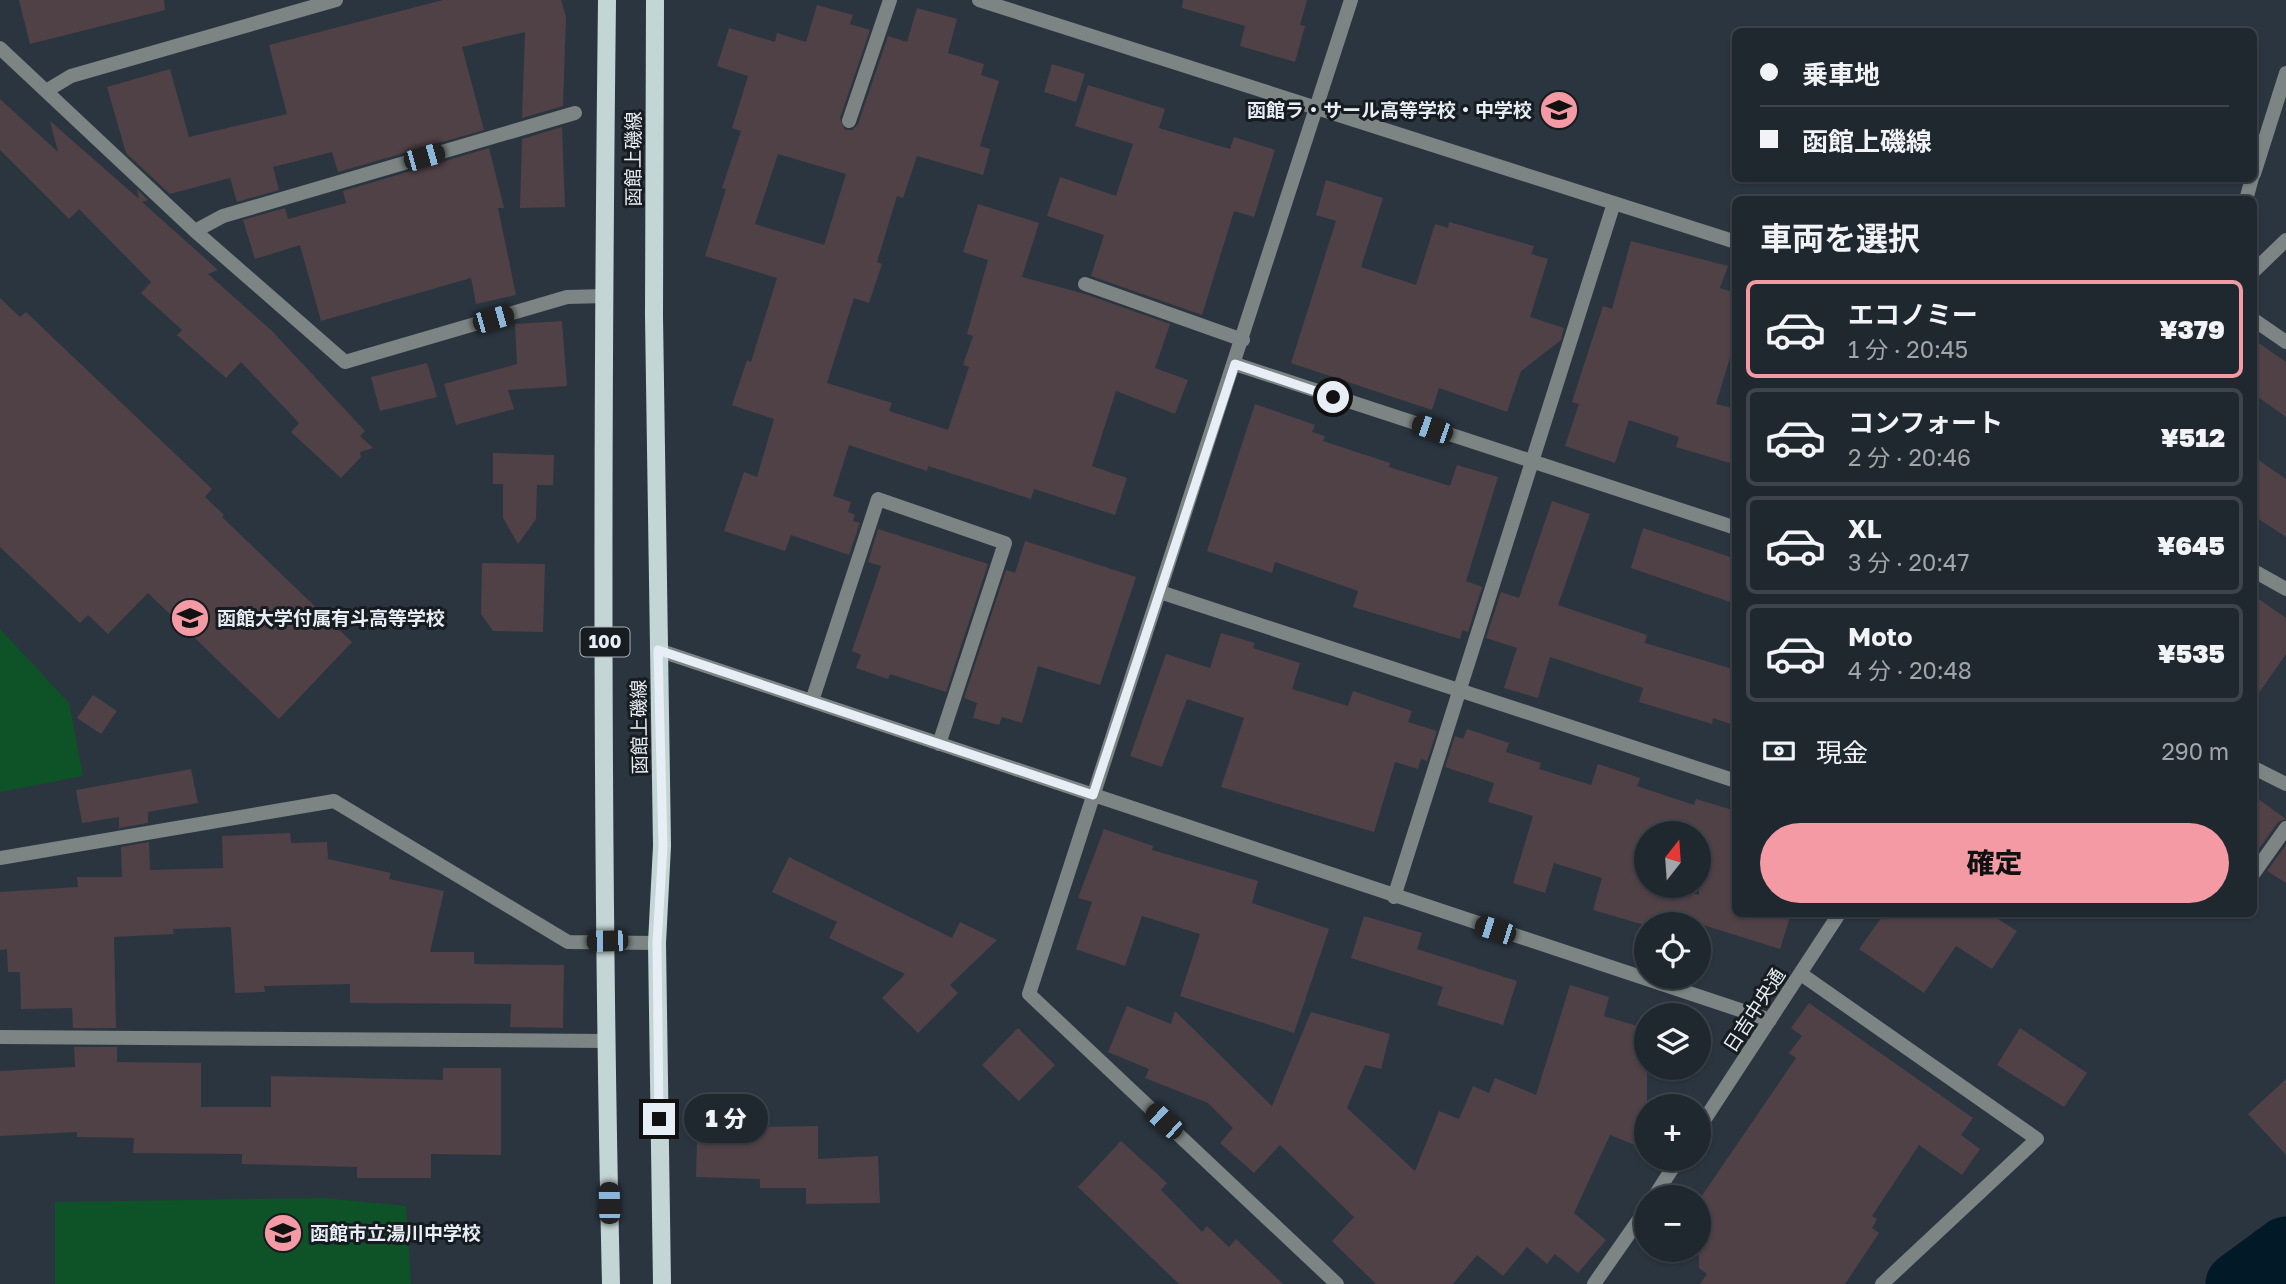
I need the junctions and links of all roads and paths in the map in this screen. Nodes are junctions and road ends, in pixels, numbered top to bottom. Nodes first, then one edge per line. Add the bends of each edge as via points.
1 (336, 0) edge
2 (607, 0) edge
3 (655, 0) edge
4 (890, 0) edge
5 (980, 0) edge
6 (1351, 0) edge
7 (0, 48) edge
8 (2286, 73) edge
9 (46, 91) junction
10 (1317, 108) junction
11 (575, 113) dead end
12 (849, 121) dead end
13 (2257, 164) edge
14 (1614, 203) junction
15 (195, 231) junction
16 (2286, 240) edge
17 (1732, 241) edge
18 (2257, 268) edge
19 (1085, 284) dead end
20 (606, 296) junction
21 (2257, 322) edge
22 (1243, 340) junction
23 (2286, 342) edge
24 (1235, 364) junction
25 (1530, 462) junction
26 (1732, 527) edge
27 (2257, 573) edge
28 (2286, 589) edge
29 (1160, 592) junction
30 (658, 650) junction
31 (1458, 690) junction
32 (812, 701) junction
33 (939, 744) junction
34 (2257, 770) edge
35 (1732, 780) edge
36 (2286, 784) edge
37 (1093, 795) junction
38 (2286, 828) edge
39 (0, 858) edge
40 (2257, 869) edge
41 (1394, 897) junction
42 (1837, 917) edge
43 (607, 941) junction
44 (657, 943) junction
45 (1801, 974) junction
46 (1770, 1020) junction
47 (0, 1037) edge
48 (605, 1041) junction
49 (1711, 1110) edge
50 (1634, 1228) edge
51 (1600, 1282) edge
52 (611, 1284) edge
53 (662, 1284) edge
54 (1337, 1284) edge
55 (1882, 1284) edge

1 - 9 street via 71,76
2 - 20 main road, 函館上磯線 / 100
3 - 30 main road, 函館上磯線 / 100
4 - 12 street
5 - 10 street
6 - 10 street
7 - 9 street
8 - 13 street
9 - 15 street
10 - 14 street
10 - 22 street
11 - 15 street via 223,216
14 - 17 street
14 - 25 street
15 - 20 street via 345,362 567,298
16 - 18 street
19 - 22 street
20 - 43 main road, 函館上磯線 / 100
21 - 23 street
22 - 24 street
24 - 25 street
24 - 29 street
25 - 26 street
25 - 31 street
27 - 28 street
29 - 31 street
29 - 37 street
30 - 32 street
30 - 44 main road, 函館上磯線 / 100 via 663,846
31 - 35 street
31 - 41 street
32 - 33 street
32 - 33 street via 878,499 1005,543
33 - 37 street
34 - 36 street
37 - 41 street
37 - 54 street via 1029,994
38 - 40 street
39 - 43 street via 334,801 568,942
41 - 46 street
42 - 45 street, 日吉中央通
43 - 44 street
43 - 48 main road, 函館上磯線 / 100
44 - 53 main road, 函館上磯線 / 100
45 - 46 street, 日吉中央通
45 - 55 street via 2036,1139
46 - 49 street, 日吉中央通
47 - 48 street
48 - 52 main road, 函館上磯線 / 100
50 - 51 street

